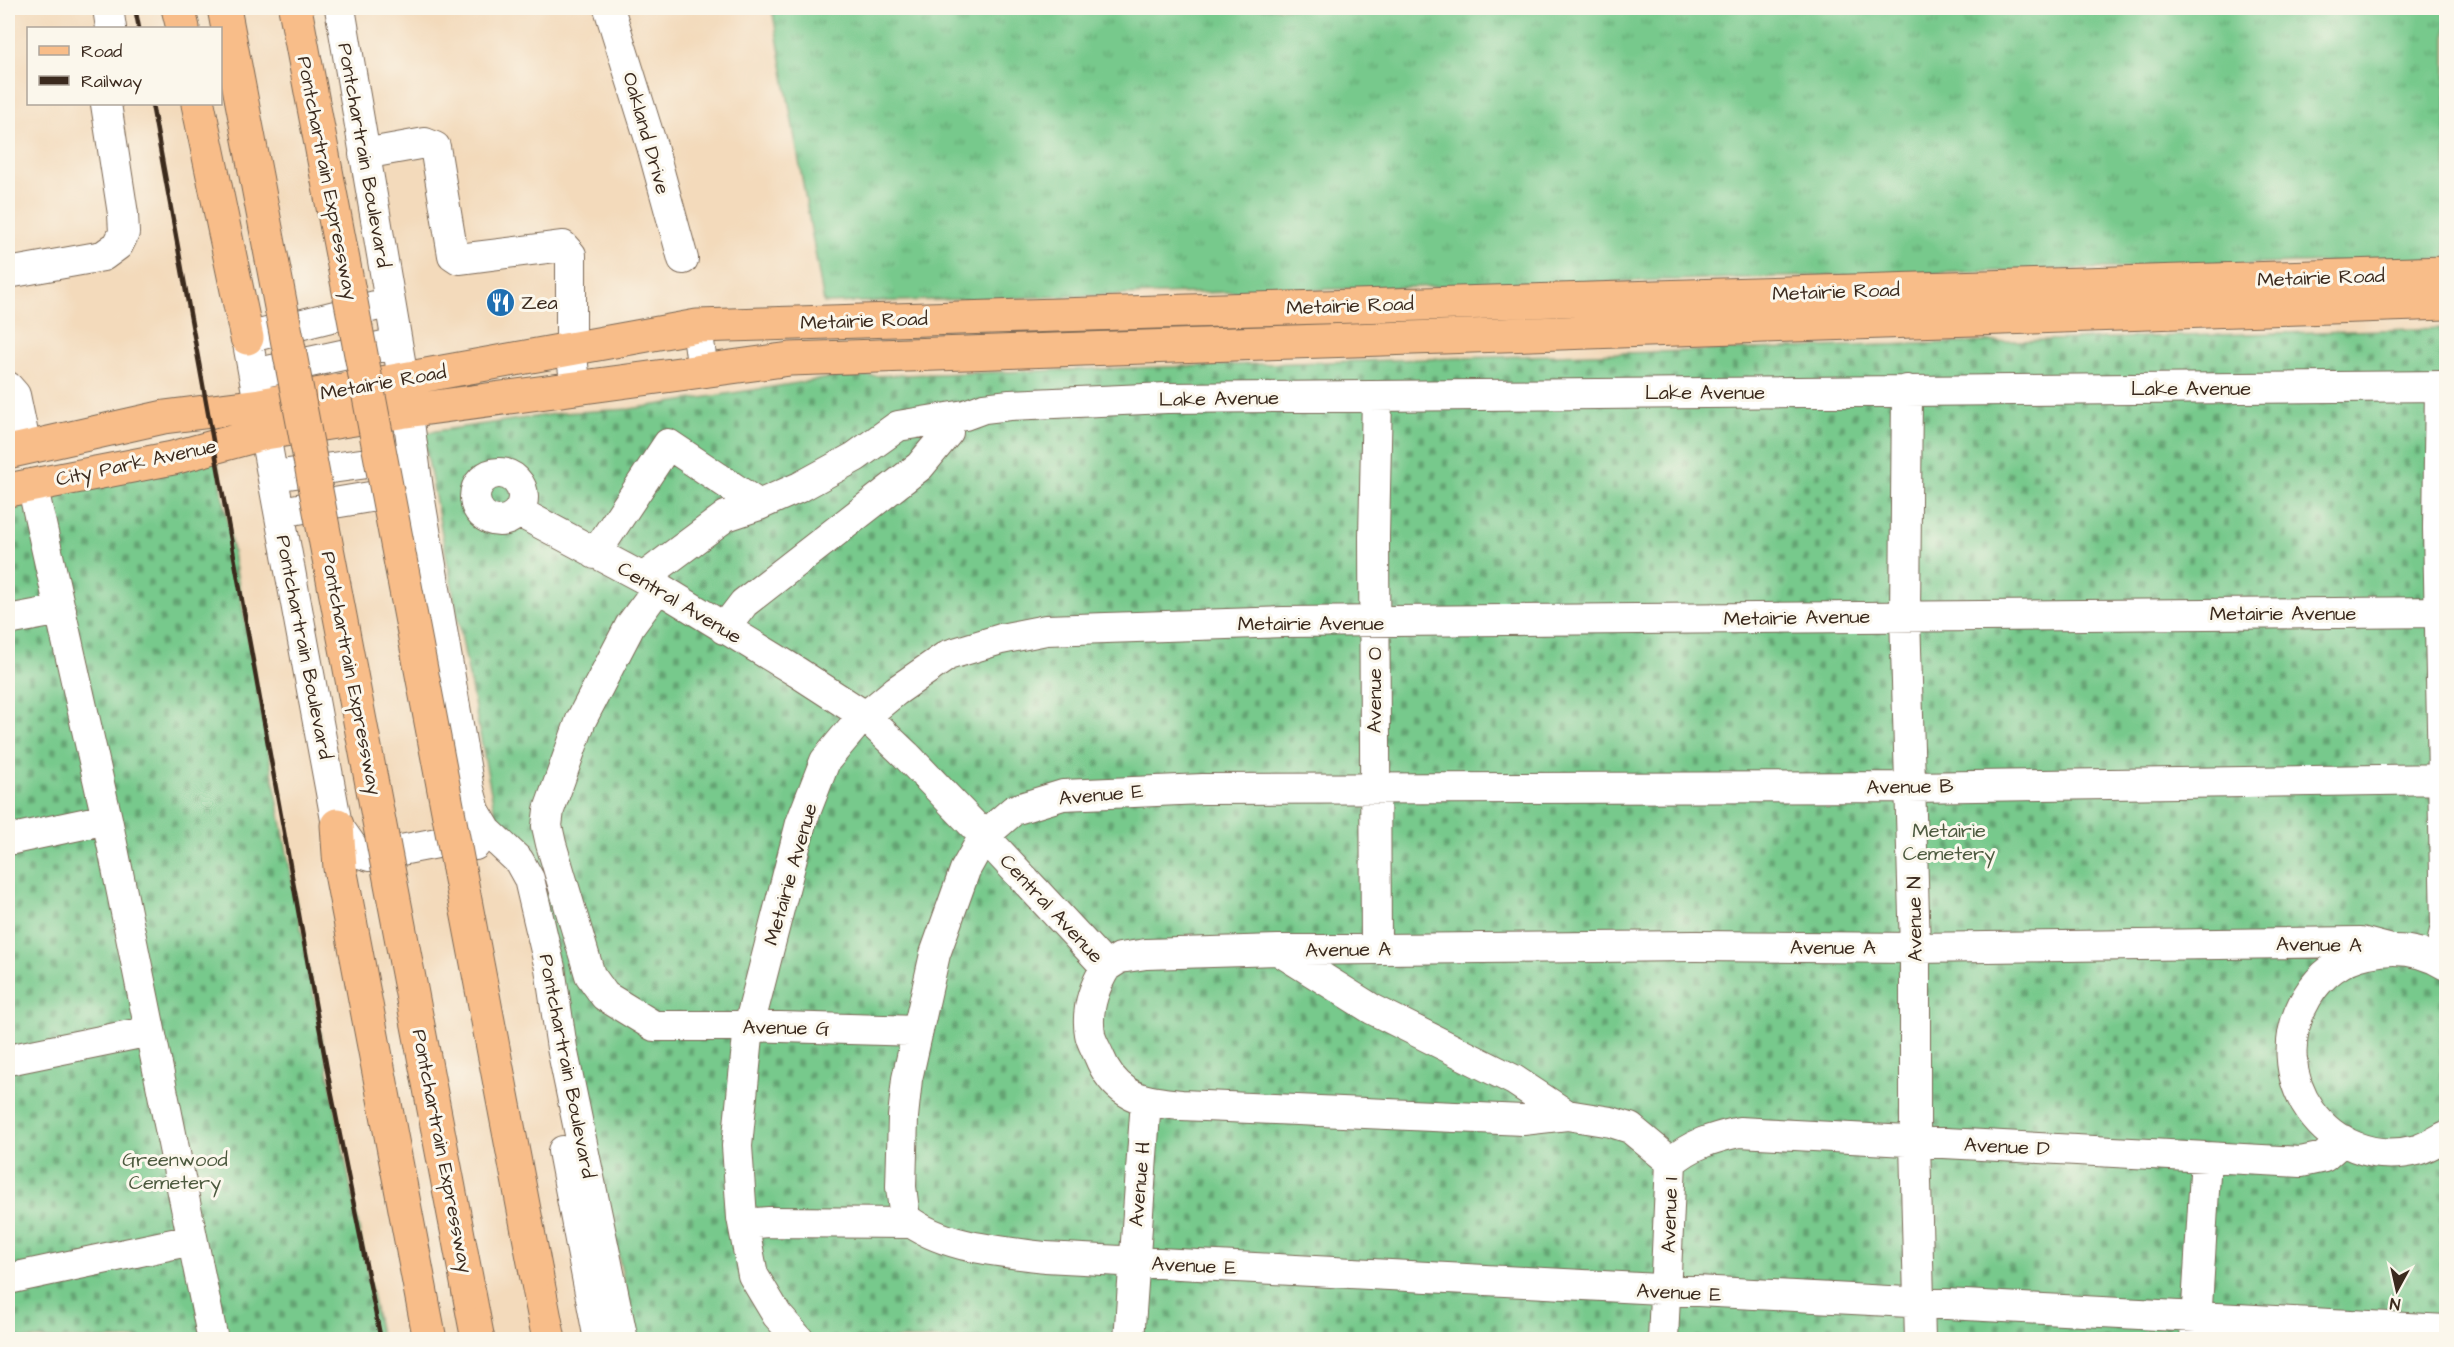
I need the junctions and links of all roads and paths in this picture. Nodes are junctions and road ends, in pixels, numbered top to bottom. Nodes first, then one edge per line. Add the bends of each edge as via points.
1 (108, 8) edge
2 (178, 8) edge
3 (224, 8) edge
4 (295, 8) edge
5 (340, 8) edge
6 (609, 8) edge
7 (111, 27) edge
8 (183, 27) edge
9 (106, 105) edge
10 (198, 105) edge
11 (364, 154) junction
12 (683, 260) dead end
13 (8, 273) edge
14 (2446, 273) edge
15 (390, 303) junction
16 (2446, 303) edge
17 (697, 326) junction
18 (247, 339) junction
19 (571, 350) junction
20 (398, 361) junction
21 (703, 372) junction
22 (254, 374) junction
23 (2443, 386) edge
24 (8, 387) edge
25 (576, 388) junction
26 (1907, 390) junction
27 (1377, 396) junction
28 (406, 411) junction
29 (263, 419) junction
30 (956, 423) junction
31 (17, 450) edge
32 (413, 456) junction
33 (273, 476) junction
34 (20, 487) edge
35 (418, 489) junction
36 (759, 505) junction
37 (279, 512) junction
38 (519, 512) dead end
39 (595, 554) junction
40 (650, 583) junction
41 (61, 610) junction
42 (2444, 612) edge
43 (1905, 616) junction
44 (8, 620) edge
45 (1375, 622) junction
46 (724, 629) junction
47 (865, 716) junction
48 (2445, 778) edge
49 (1910, 786) junction
50 (1374, 788) junction
51 (475, 811) junction
52 (107, 819) junction
53 (338, 825) junction
54 (984, 836) junction
55 (458, 839) junction
56 (8, 840) edge
57 (1376, 948) junction
58 (1915, 948) junction
59 (2388, 949) junction
60 (1278, 950) junction
61 (2443, 963) edge
62 (1106, 967) junction
63 (654, 1026) joint
64 (749, 1026) junction
65 (150, 1031) junction
66 (918, 1031) junction
67 (8, 1060) edge
68 (1146, 1100) junction
69 (1568, 1115) junction
70 (2446, 1136) edge
71 (2343, 1140) junction
72 (1915, 1142) junction
73 (2206, 1157) junction
74 (1671, 1162) junction
75 (744, 1224) junction
76 (914, 1225) junction
77 (192, 1240) junction
78 (1133, 1262) junction
79 (8, 1279) edge
80 (1666, 1291) junction
81 (1920, 1303) junction
82 (2196, 1328) edge
83 (2446, 1330) edge
84 (213, 1340) edge
85 (430, 1340) edge
86 (478, 1340) edge
87 (549, 1340) edge
88 (599, 1340) edge
89 (622, 1340) edge
90 (799, 1340) edge
91 (1129, 1340) edge
92 (1663, 1340) edge
93 (1920, 1340) edge

1 - 7 street
2 - 8 main road
3 - 86 main road, Pontchartrain Expressway, bridge
4 - 87 main road, Pontchartrain Expressway, bridge
5 - 11 street, Pontchartrain Boulevard
6 - 12 street, Oakland Drive
9 - 13 street via 123,214 124,233 118,245 103,256
10 - 18 main road
11 - 15 street, Pontchartrain Boulevard
11 - 19 street via 425,143 435,147 453,255 459,259 563,246 571,255
14 - 17 main road, Metairie Road
15 - 18 street
15 - 20 street, Pontchartrain Boulevard
16 - 21 main road, Metairie Road via 790,359
17 - 19 main road, Metairie Road
17 - 21 street
18 - 22 street, Pontchartrain Boulevard
19 - 20 main road, Metairie Road
19 - 25 street
20 - 22 street
20 - 28 street, Pontchartrain Boulevard
20 - 29 main road, Metairie Road
21 - 25 main road, Metairie Road
22 - 29 street, Pontchartrain Boulevard
23 - 26 street, Lake Avenue
23 - 42 street via 2438,528
24 - 31 street via 15,395
25 - 28 main road, Metairie Road
26 - 27 street, Lake Avenue
26 - 43 street, Avenue N
27 - 30 street, Lake Avenue via 1167,398 1022,405 984,408
27 - 45 street, Avenue O
28 - 29 main road, Metairie Road
28 - 32 street, Pontchartrain Boulevard
29 - 31 main road, City Park Avenue via 164,417
29 - 33 street, Pontchartrain Boulevard
29 - 34 main road, City Park Avenue via 173,458
30 - 36 street, Lake Avenue via 897,426 855,457
30 - 46 street via 921,466 744,603
32 - 33 street
32 - 35 street, Pontchartrain Boulevard
33 - 37 street, Pontchartrain Boulevard
34 - 41 street
35 - 37 street, Pontchartrain Boulevard
35 - 51 street, Pontchartrain Boulevard via 468,789
36 - 39 street via 668,444
36 - 40 street, Lake Avenue via 726,516 698,534 660,567
37 - 53 street, Pontchartrain Boulevard
38 - 39 street, Central Avenue
39 - 40 street, Central Avenue
40 - 46 street, Central Avenue
40 - 63 street, Lake Avenue via 581,720 549,810 548,826 590,975 605,996
41 - 44 street
41 - 52 street
42 - 43 street, Metairie Avenue
42 - 48 street
43 - 45 street, Metairie Avenue
43 - 49 street, Avenue N
45 - 47 street, Metairie Avenue via 1129,626 1023,634 948,655
45 - 50 street, Avenue O
46 - 47 street, Central Avenue
47 - 54 street, Central Avenue
47 - 64 street, Metairie Avenue via 825,761 801,823
48 - 49 street, Avenue B
48 - 61 street
49 - 50 street, Avenue B
49 - 58 street, Avenue N
50 - 54 street, Avenue E via 1063,795 1014,810
50 - 57 street, Avenue O
51 - 55 street via 474,820
51 - 89 street, Pontchartrain Boulevard via 487,831 519,861 529,879
52 - 56 street
52 - 65 street
53 - 55 street, Pontchartrain Boulevard via 356,852 370,856
53 - 85 main road via 340,868
54 - 62 street, Central Avenue
54 - 66 street, Avenue E via 965,870 934,954
55 - 88 street, Pontchartrain Boulevard via 488,852 502,864 510,880
57 - 58 street, Avenue A
57 - 60 street, Avenue A
58 - 59 street, Avenue A via 2361,942
58 - 72 street, Avenue N
59 - 61 street via 2415,952
59 - 71 street via 2356,955 2330,969 2314,985 2297,1014 2290,1048 2293,1076 2307,1108
60 - 62 street, Central Avenue via 1146,954 1120,958
60 - 69 street via 1372,1009 1514,1080
62 - 68 street via 1096,983 1091,1003 1090,1035 1112,1080 1128,1093
63 - 64 street, Avenue G
64 - 66 street, Avenue G
64 - 75 street, Metairie Avenue via 737,1146
65 - 67 street
65 - 77 street
66 - 76 street, Avenue E via 907,1079 901,1187 905,1218
68 - 69 street via 1181,1105 1523,1120
68 - 78 street, Avenue H
69 - 74 street via 1630,1128
70 - 71 street via 2417,1150 2384,1153
71 - 73 street, Avenue D via 2324,1157 2301,1162
72 - 73 street, Avenue D
72 - 74 street, Avenue D via 1739,1132 1685,1150
72 - 81 street, Avenue N
73 - 82 street
74 - 80 street, Avenue I
75 - 76 street, Avenue E
75 - 90 street, Metairie Avenue via 753,1275 777,1315
76 - 78 street, Avenue E via 979,1248
77 - 79 street
77 - 84 street
78 - 80 street, Avenue E
78 - 91 street, Avenue H
80 - 81 street, Avenue E
80 - 92 street, Avenue I
81 - 82 street, Avenue E
81 - 93 street, Avenue N
82 - 83 street, Avenue E

